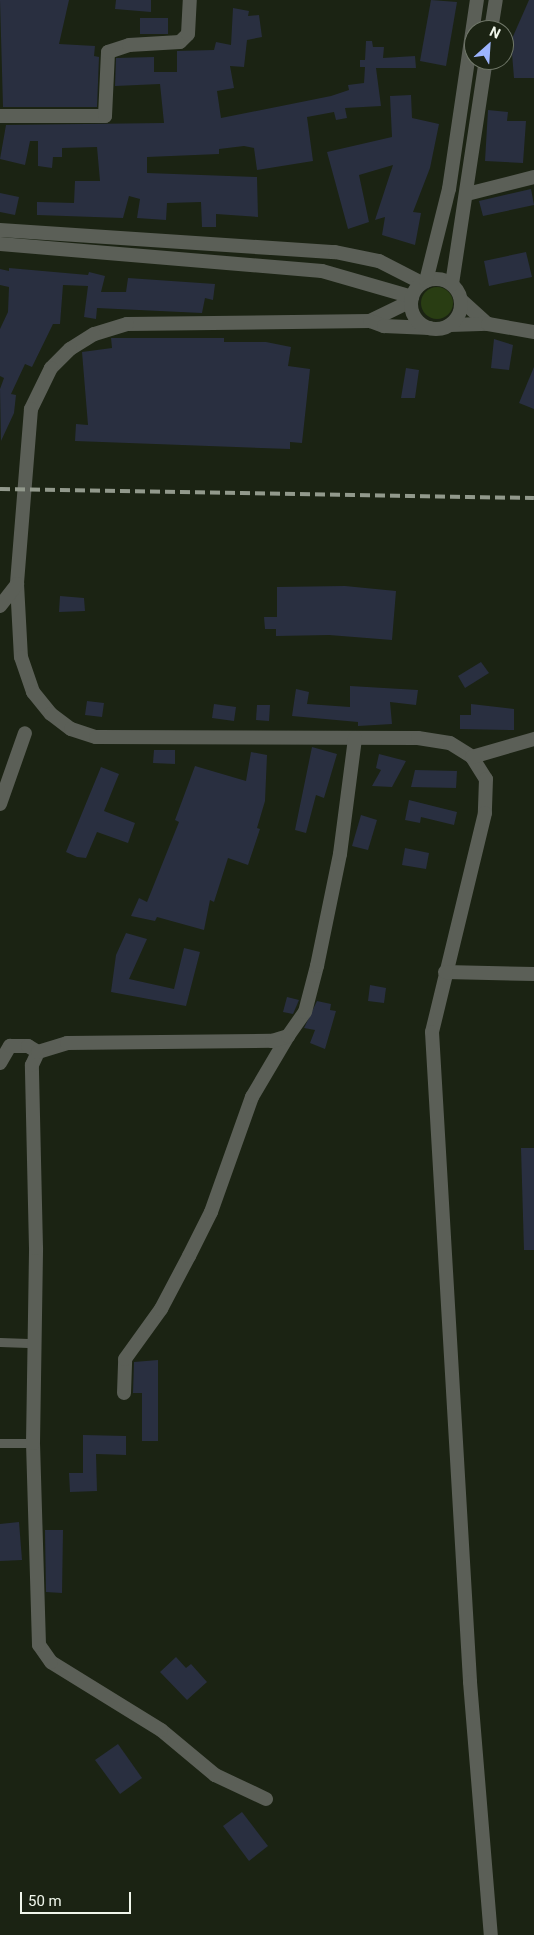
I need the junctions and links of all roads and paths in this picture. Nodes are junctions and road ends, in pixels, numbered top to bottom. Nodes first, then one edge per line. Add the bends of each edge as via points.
1 (190, 0) edge
2 (478, 0) edge
3 (496, 0) edge
4 (493, 20) edge
5 (485, 70) edge
6 (0, 116) edge
7 (534, 177) edge
8 (466, 194) junction
9 (0, 230) edge
10 (0, 244) edge
11 (424, 282) junction
12 (452, 284) junction
13 (412, 299) junction
14 (461, 300) junction
15 (370, 321) junction
16 (488, 324) junction
17 (450, 326) junction
18 (430, 328) junction
19 (534, 332) edge
20 (17, 584) junction
21 (0, 606) edge
22 (25, 733) dead end
23 (355, 738) junction
24 (534, 739) edge
25 (472, 757) junction
26 (0, 804) edge
27 (445, 972) junction
28 (534, 974) edge
29 (288, 1036) junction
30 (38, 1052) junction
31 (0, 1063) edge
32 (0, 1342) edge
33 (35, 1342) junction
34 (124, 1393) dead end
35 (0, 1443) edge
36 (33, 1443) junction
37 (266, 1799) dead end
38 (491, 1935) edge

1 - 6 street via 188,34 180,42 128,45 108,52 105,116
2 - 11 street via 449,189
3 - 4 street
5 - 8 street
7 - 8 street
8 - 12 street
9 - 11 street via 335,252 379,261
10 - 13 street via 322,271
11 - 12 street via 439,280
11 - 13 street
12 - 14 street
13 - 15 street
13 - 18 street via 414,315
14 - 16 street
14 - 17 street via 459,315
15 - 18 street via 384,326
15 - 20 street via 127,324 94,334 70,349 50,368 31,409
16 - 17 street
16 - 19 street
17 - 18 street
20 - 21 street
20 - 23 street via 21,657 33,692 51,714 71,729 96,737
22 - 26 street
23 - 25 street via 418,738 450,743
23 - 29 street via 340,854 317,966 305,1012
24 - 25 street
25 - 27 street via 486,780 485,813
27 - 28 street
27 - 38 street via 432,1032 433,1056 470,1682
29 - 30 street via 272,1041 68,1043
29 - 34 street via 252,1097 211,1212 190,1256 162,1309 125,1359
30 - 31 street via 28,1046 10,1046
30 - 33 street via 32,1065 30,1084
32 - 33 lane
33 - 36 street
35 - 36 lane
36 - 37 street via 39,1645 51,1662 162,1730 215,1775

